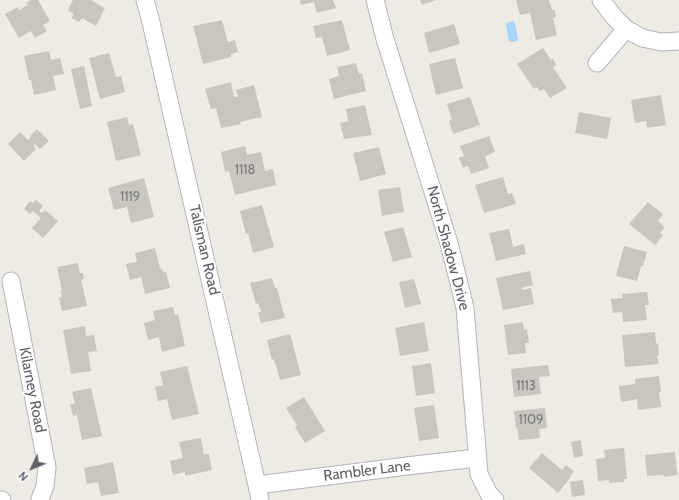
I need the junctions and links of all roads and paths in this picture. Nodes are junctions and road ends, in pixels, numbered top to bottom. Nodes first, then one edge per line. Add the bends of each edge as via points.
1 (145, 0) edge
2 (375, 0) edge
3 (601, 0) edge
4 (626, 28) junction
5 (679, 41) edge
6 (597, 63) dead end
7 (11, 281) dead end
8 (477, 458) junction
9 (259, 492) edge
10 (37, 500) edge
11 (495, 500) edge

1 - 9 street, Talisman Road
2 - 8 street, North Shadow Drive via 450,243 465,308
3 - 4 street
4 - 5 street via 642,38 661,42
4 - 6 street
7 - 10 street, Kilarney Road via 47,467 45,486
8 - 9 street, Rambler Lane via 409,466
8 - 11 street, North Shadow Drive via 479,474

